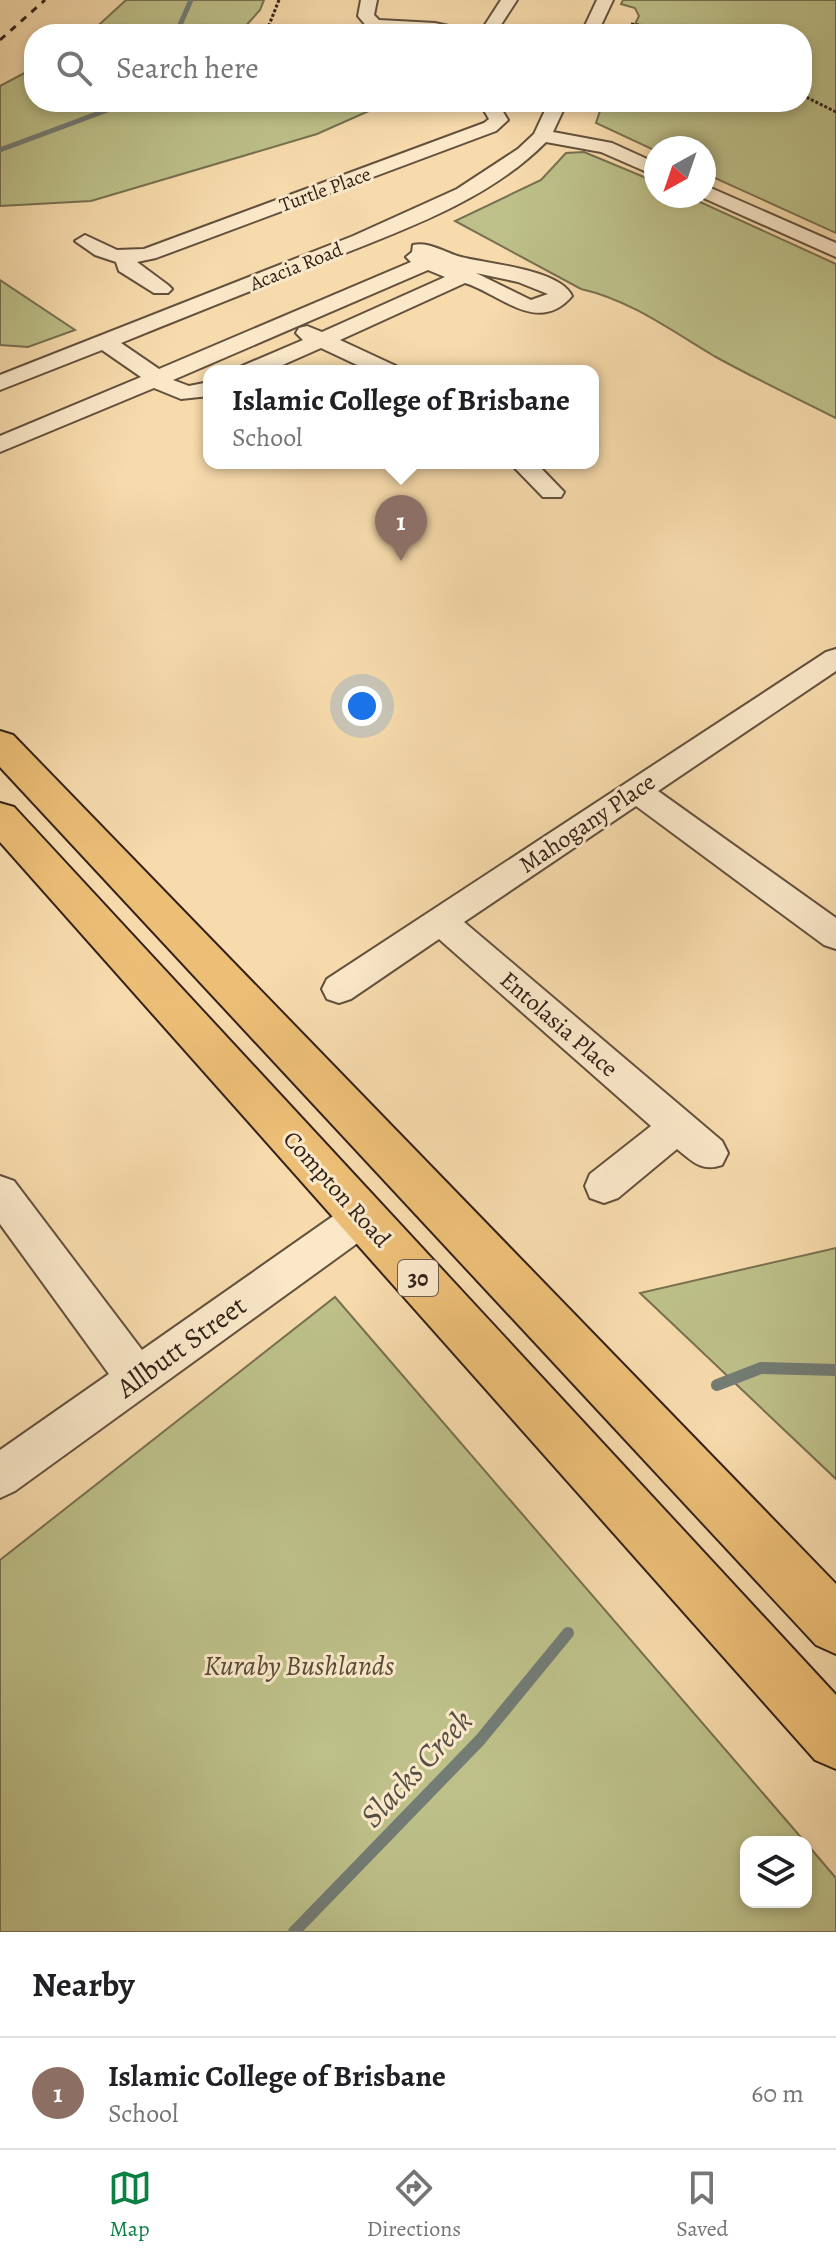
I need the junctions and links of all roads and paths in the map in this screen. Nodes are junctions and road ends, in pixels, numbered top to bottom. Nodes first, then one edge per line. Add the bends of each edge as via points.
1 (279, 0) edge
2 (369, 0) edge
3 (509, 0) edge
4 (605, 0) edge
5 (269, 24) edge
6 (373, 24) edge
7 (493, 24) edge
8 (594, 24) edge
9 (812, 100) edge
10 (494, 112) edge
11 (553, 112) edge
12 (836, 112) edge
13 (542, 136) junction
14 (644, 164) edge
15 (716, 196) edge
16 (384, 230) junction
17 (360, 240) junction
18 (85, 241) dead end
19 (836, 251) edge
20 (127, 259) junction
21 (434, 261) junction
22 (462, 275) junction
23 (161, 289) dead end
24 (290, 323) junction
25 (321, 340) junction
26 (104, 342) junction
27 (264, 365) edge
28 (375, 365) edge
29 (157, 379) junction
30 (0, 383) edge
31 (203, 390) edge
32 (0, 445) edge
33 (528, 469) edge
34 (552, 492) dead end
35 (833, 664) edge
36 (0, 744) edge
37 (636, 791) junction
38 (0, 817) edge
39 (440, 921) junction
40 (836, 936) edge
41 (339, 989) dead end
42 (678, 1126) junction
43 (709, 1153) dead end
44 (604, 1186) dead end
45 (0, 1193) edge
46 (363, 1217) junction
47 (137, 1378) junction
48 (0, 1476) edge
49 (836, 1625) edge
50 (836, 1739) edge

1 - 5 path
2 - 6 street via 366,16
3 - 7 street
4 - 8 street
9 - 12 path
10 - 20 street, Turtle Place via 499,120 490,127
11 - 13 street, Acacia Road
13 - 14 street via 606,147
13 - 16 street, Acacia Road via 486,181
15 - 19 street
16 - 17 street, Acacia Road
16 - 21 street
17 - 21 street
17 - 26 street, Acacia Road
18 - 20 street via 109,257
20 - 23 street via 126,267
21 - 22 street
21 - 22 street via 519,274 561,296 531,307
21 - 24 street
22 - 25 street
24 - 25 street
24 - 29 street
25 - 27 street
25 - 28 street
26 - 29 street
26 - 30 street, Acacia Road
29 - 31 street via 183,393
29 - 32 street
33 - 34 street
35 - 37 street, Mahogany Place
36 - 49 main road
37 - 39 street, Mahogany Place
37 - 40 street
38 - 46 main road, Compton Road / 30
39 - 41 street, Mahogany Place
39 - 42 street, Entolasia Place
42 - 43 street, Entolasia Place
42 - 44 street
45 - 47 street
46 - 47 street, Allbutt Street
46 - 50 main road, Compton Road / 30
47 - 48 street, Allbutt Street

